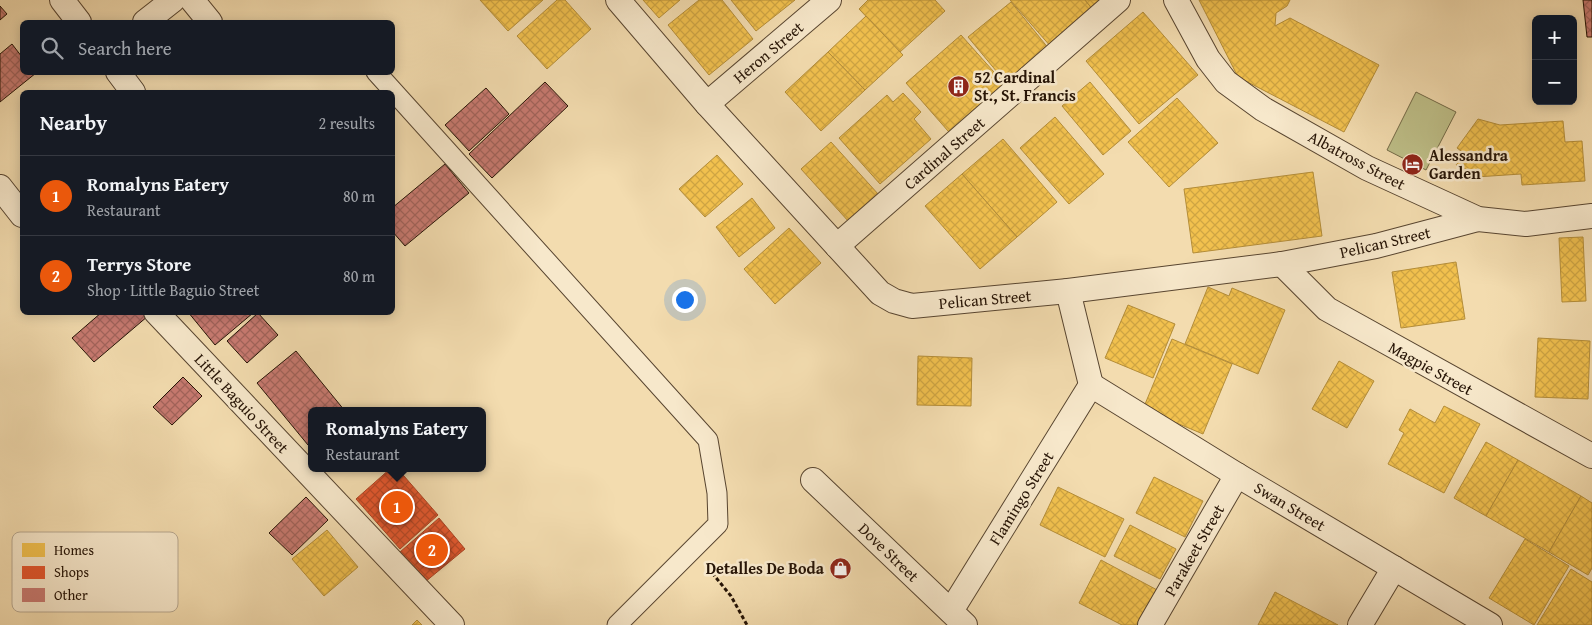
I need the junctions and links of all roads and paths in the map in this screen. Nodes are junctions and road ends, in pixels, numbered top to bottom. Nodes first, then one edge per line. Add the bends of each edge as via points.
1 (62, 0) edge
2 (173, 0) edge
3 (192, 0) edge
4 (618, 0) edge
5 (829, 0) edge
6 (1118, 0) edge
7 (1176, 0) edge
8 (77, 20) edge
9 (148, 20) edge
10 (208, 20) edge
11 (120, 75) edge
12 (379, 75) edge
13 (132, 90) edge
14 (392, 90) edge
15 (395, 93) edge
16 (707, 104) junction
17 (0, 187) edge
18 (20, 212) edge
19 (1592, 216) edge
20 (1478, 219) junction
21 (837, 246) junction
22 (1282, 264) junction
23 (1068, 291) junction
24 (159, 315) edge
25 (1091, 385) junction
26 (1592, 456) edge
27 (1237, 475) junction
28 (814, 480) dead end
29 (694, 550) junction
30 (1394, 568) junction
31 (958, 618) edge
32 (452, 625) edge
33 (618, 625) edge
34 (747, 625) edge
35 (1150, 625) edge
36 (1360, 625) edge
37 (1490, 625) edge

1 - 8 street
2 - 9 street
3 - 10 street
4 - 16 street, Pelican Street
5 - 16 street, Heron Street
6 - 21 street, Cardinal Street
7 - 20 street, Albatross Street via 1208,59 1234,88 1263,109 1367,168
11 - 13 street
12 - 14 street
15 - 29 street via 708,440 717,493 718,524
16 - 21 street, Pelican Street
17 - 18 street
19 - 20 street, Albatross Street via 1526,224
20 - 22 street, Pelican Street via 1376,246
21 - 23 street, Pelican Street via 880,293 912,306
22 - 23 street, Pelican Street
22 - 26 street, Magpie Street via 1335,314
23 - 25 street
24 - 32 street, Little Baguio Street
25 - 27 street, Swan Street
25 - 31 street, Flamingo Street
27 - 30 street, Swan Street
27 - 35 street, Parakeet Street
28 - 31 street, Dove Street
29 - 33 street
29 - 34 path via 731,596
30 - 36 street
30 - 37 street, Swan Street

